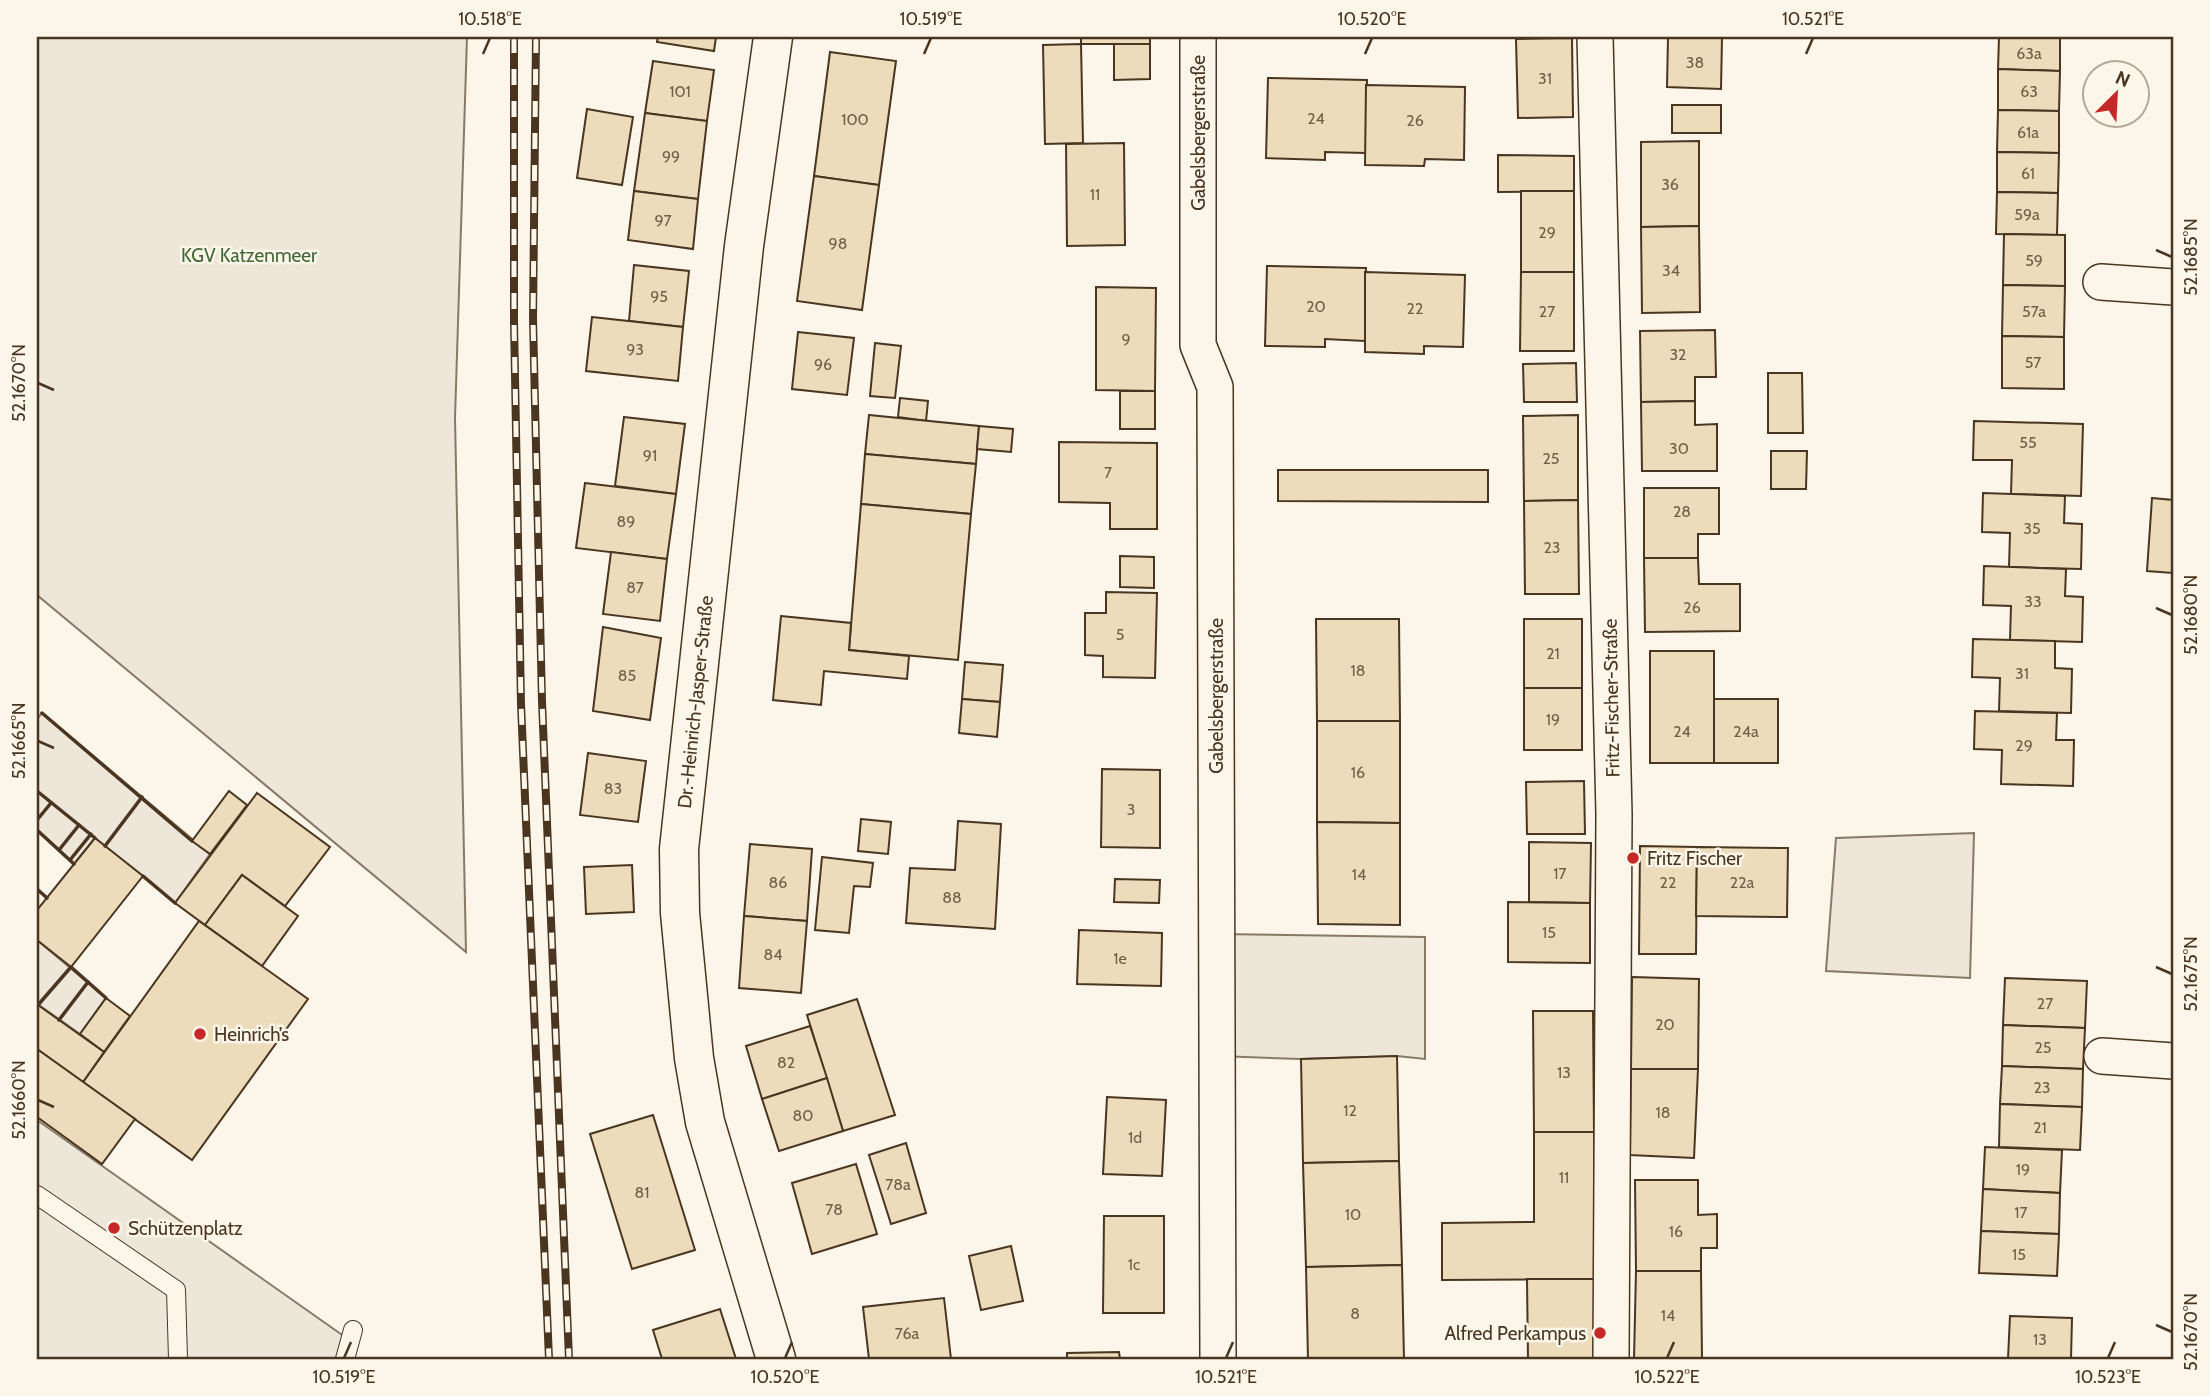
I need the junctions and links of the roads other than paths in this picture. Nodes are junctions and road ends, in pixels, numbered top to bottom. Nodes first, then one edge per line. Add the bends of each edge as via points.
1 (773, 37) edge
2 (1198, 37) edge
3 (1595, 37) edge
4 (2101, 282) dead end
5 (2173, 287) edge
6 (2102, 1056) dead end
7 (2173, 1061) edge
8 (37, 1195) edge
9 (353, 1330) dead end
10 (178, 1359) edge
11 (345, 1359) edge
12 (776, 1359) edge
13 (1218, 1359) edge
14 (1611, 1359) edge

1 - 12 street, Dr.-Heinrich-Jasper-Straße via 744,246 679,849 691,1031 705,1122
2 - 13 street, Gabelsbergerstraße via 1198,345 1215,387
3 - 14 street, Fritz-Fischer-Straße via 1614,814
4 - 5 street
6 - 7 street
8 - 10 lane via 176,1290
9 - 11 lane

